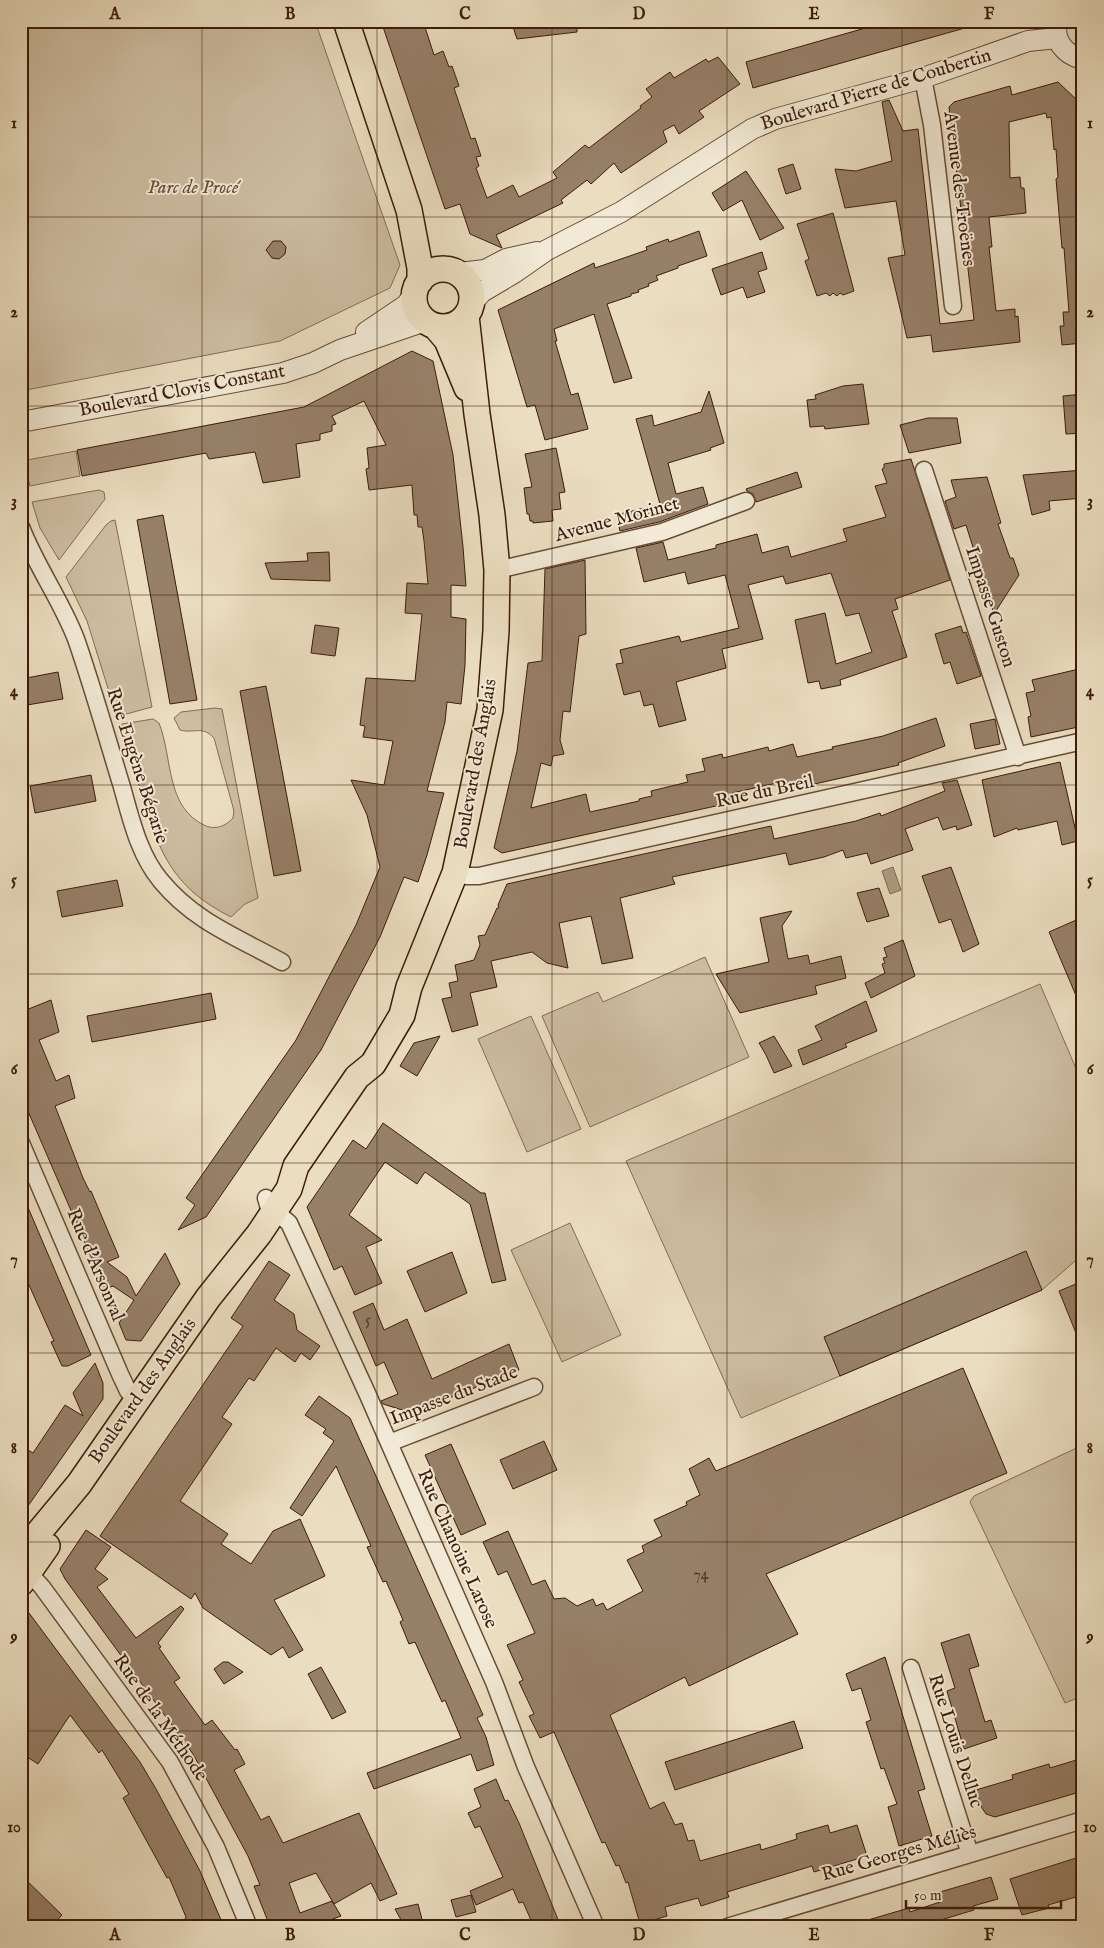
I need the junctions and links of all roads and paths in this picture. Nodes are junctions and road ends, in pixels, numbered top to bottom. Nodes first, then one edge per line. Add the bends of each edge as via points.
1 (346, 21) edge
2 (1057, 30) edge
3 (1083, 59) edge
4 (923, 78) junction
5 (409, 210) junction
6 (547, 250) junction
7 (453, 271) junction
8 (417, 287) junction
9 (954, 306) dead end
10 (469, 309) junction
11 (430, 323) junction
12 (340, 350) junction
13 (477, 414) junction
14 (21, 422) edge
15 (924, 470) dead end
16 (746, 501) dead end
17 (21, 527) edge
18 (497, 570) junction
19 (1083, 741) edge
20 (1018, 756) junction
21 (456, 874) junction
22 (282, 962) dead end
23 (21, 1143) edge
24 (270, 1204) junction
25 (534, 1387) dead end
26 (137, 1400) junction
27 (389, 1443) junction
28 (23, 1569) edge
29 (911, 1668) dead end
30 (1083, 1820) edge
31 (970, 1854) junction
32 (249, 1927) edge
33 (596, 1927) edge
34 (727, 1927) edge

1 - 5 main road
2 - 3 street via 1062,47 1069,54
2 - 4 street, Boulevard Pierre de Coubertin
4 - 6 street, Boulevard Pierre de Coubertin via 775,119 752,129 621,212
4 - 9 street, Avenue des Troënes via 932,125
5 - 7 main road via 438,258
5 - 8 main road via 420,268
6 - 7 street, Boulevard Pierre de Coubertin via 506,260 485,270
6 - 10 street, Boulevard Pierre de Coubertin via 482,292
7 - 8 main road via 431,272
7 - 10 main road via 470,284
8 - 11 main road via 417,311
8 - 12 street, Boulevard Clovis Constant via 406,305
10 - 11 main road via 455,325 441,328
10 - 13 main road, Boulevard des Anglais
11 - 12 street, Boulevard Clovis Constant
11 - 13 main road, Boulevard des Anglais via 447,340
12 - 14 street, Boulevard Clovis Constant via 283,373
13 - 18 main road, Boulevard des Anglais
15 - 20 street, Impasse Guston
16 - 18 street, Avenue Morinet via 662,532
17 - 22 street, Rue Eugène Bégarie via 75,639 134,828 151,868 168,890 195,915
18 - 21 main road, Boulevard des Anglais via 490,710
19 - 20 street, Rue du Breil
20 - 21 street, Rue du Breil via 479,876
21 - 24 main road, Boulevard des Anglais via 396,1026 373,1064 357,1077 296,1166 289,1189
23 - 26 street, Rue d'Arsonval via 120,1374 128,1391
24 - 26 main road, Boulevard des Anglais via 259,1234 208,1298
24 - 27 street, Rue Chanoine Larose via 289,1223
25 - 27 street, Impasse du Stade
26 - 28 main road, Boulevard des Anglais via 79,1484 40,1531
27 - 33 street, Rue Chanoine Larose via 494,1682 526,1767
28 - 32 street, Rue de la Méthode via 170,1762 216,1847
29 - 31 street, Rue Louis Delluc
30 - 31 street, Rue Georges Méliès
31 - 34 street, Rue Georges Méliès

